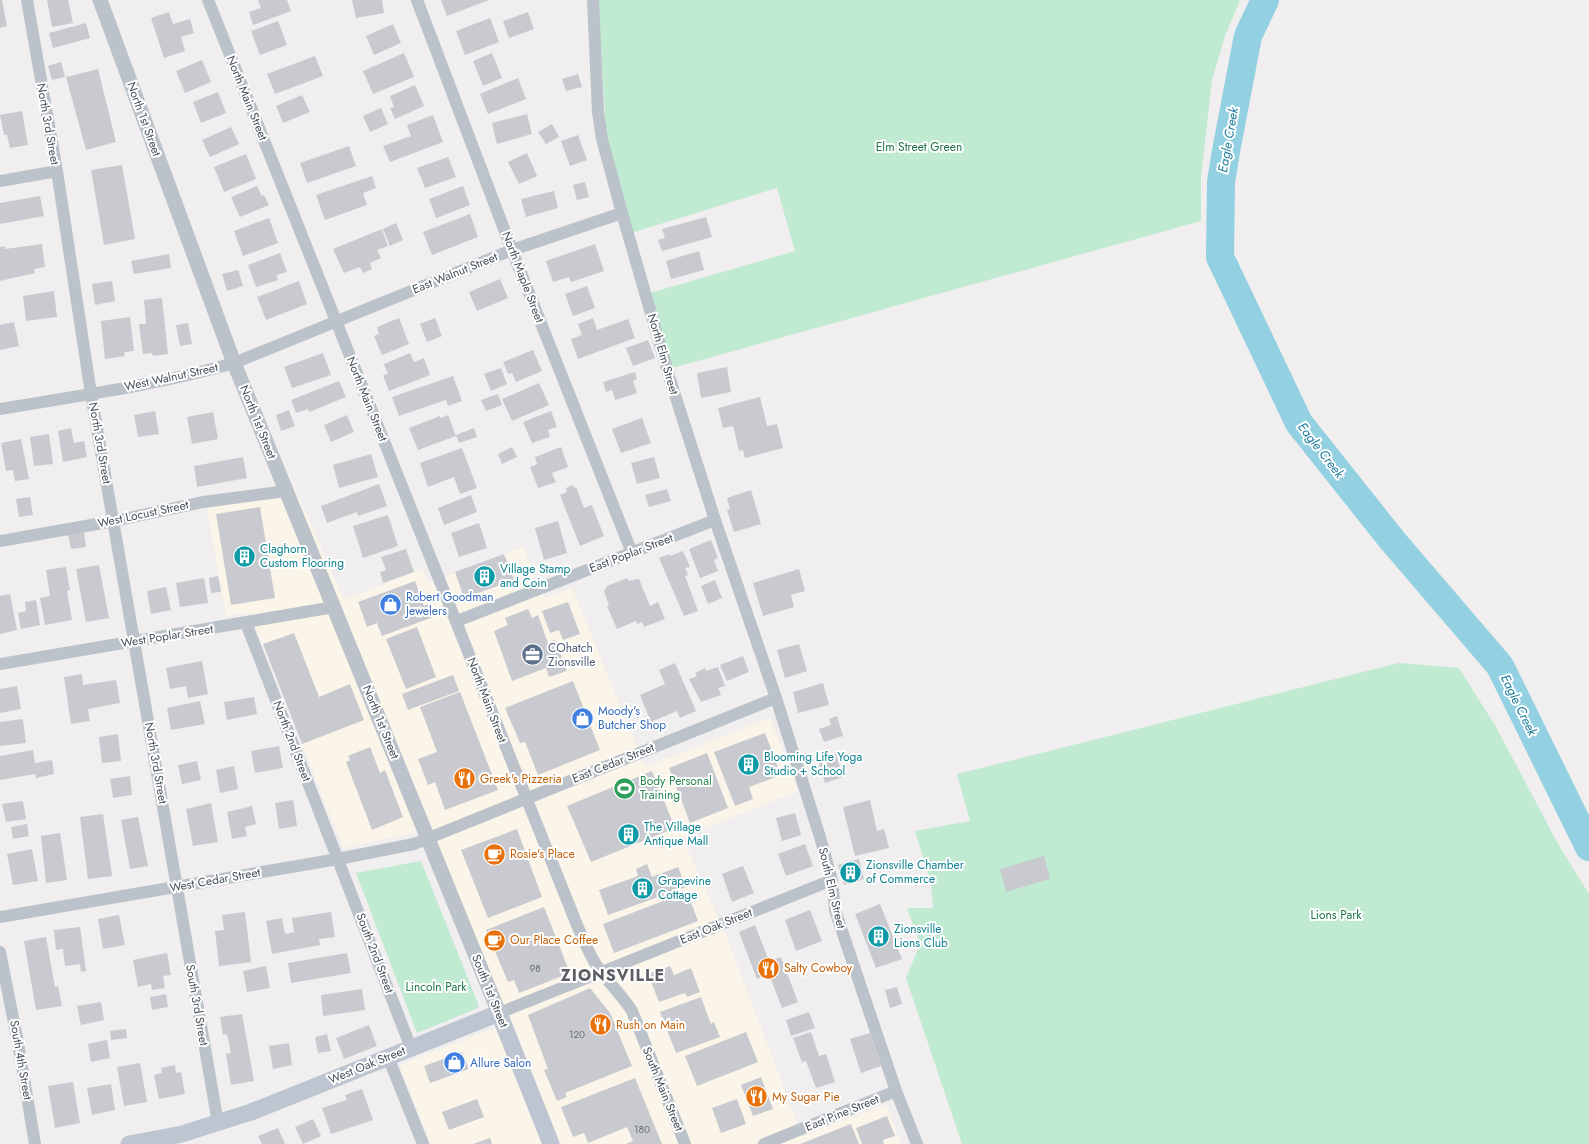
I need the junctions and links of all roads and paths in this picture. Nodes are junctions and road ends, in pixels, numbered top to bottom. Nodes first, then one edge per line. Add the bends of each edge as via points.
1 (27, 0) edge
2 (100, 0) edge
3 (208, 0) edge
4 (417, 0) edge
5 (593, 0) edge
6 (57, 171) junction
7 (0, 181) edge
8 (622, 213) junction
9 (512, 250) junction
10 (335, 321) junction
11 (234, 363) junction
12 (91, 394) junction
13 (0, 409) edge
14 (286, 491) junction
15 (715, 520) junction
16 (114, 521) junction
17 (0, 541) edge
18 (632, 552) junction
19 (334, 607) junction
20 (457, 621) junction
21 (246, 623) junction
22 (135, 640) junction
23 (0, 664) edge
24 (776, 698) junction
25 (526, 798) junction
26 (429, 839) junction
27 (338, 859) junction
28 (832, 880) junction
29 (177, 886) junction
30 (0, 917) edge
31 (0, 952) edge
32 (601, 972) junction
33 (499, 1013) junction
34 (411, 1048) junction
35 (388, 1057) junction
36 (896, 1091) junction
37 (218, 1123) junction
38 (184, 1139) edge
39 (35, 1144) edge
40 (130, 1144) edge
41 (423, 1144) edge
42 (552, 1144) edge
43 (685, 1144) edge
44 (764, 1144) edge
45 (917, 1144) edge

1 - 6 street, North 3rd Street
2 - 11 street, North 1st Street
3 - 10 street, North Main Street
4 - 9 street, North Maple Street
5 - 8 street, North Elm Street via 598,112 602,139
6 - 7 street
6 - 12 street, North 3rd Street
8 - 9 street, East Walnut Street
8 - 15 street, North Elm Street via 669,376
9 - 10 street, East Walnut Street
9 - 18 street, North Maple Street
10 - 11 street, West Walnut Street
10 - 20 street, North Main Street
11 - 12 street, West Walnut Street
11 - 14 street, North 1st Street
12 - 13 street, West Walnut Street
12 - 16 street, North 3rd Street
14 - 16 street, West Locust Street via 203,502
14 - 19 street, North 1st Street
15 - 18 street, East Poplar Street
15 - 24 street, North Elm Street
16 - 17 street, West Locust Street
16 - 22 street, North 3rd Street
18 - 20 street, East Poplar Street
19 - 21 street, West Poplar Street
19 - 26 street, North 1st Street
20 - 25 street, North Main Street
21 - 22 street, West Poplar Street
21 - 27 street, North 2nd Street
22 - 23 street, West Poplar Street
22 - 29 street, North 3rd Street
24 - 25 street, East Cedar Street
24 - 28 street, South Elm Street
25 - 26 street, East Cedar Street via 447,829
25 - 32 street, South Main Street via 577,925
26 - 27 street, West Cedar Street
26 - 33 street, South 1st Street
27 - 29 street, West Cedar Street
27 - 34 street, South 2nd Street
28 - 32 street, East Oak Street
28 - 36 street, South Elm Street via 835,910
29 - 30 street, West Cedar Street
29 - 37 street, South 3rd Street
31 - 39 street, South 4th Street
32 - 33 street, West Oak Street
32 - 43 street, South Main Street via 632,1011
33 - 34 main road, West Oak Street
33 - 42 main road, South 1st Street
34 - 35 main road, West Oak Street
35 - 37 main road, West Oak Street
35 - 41 street
36 - 44 street, East Pine Street
36 - 45 street, South Elm Street
37 - 38 main road, West Oak Street
38 - 40 main road, West Oak Street

